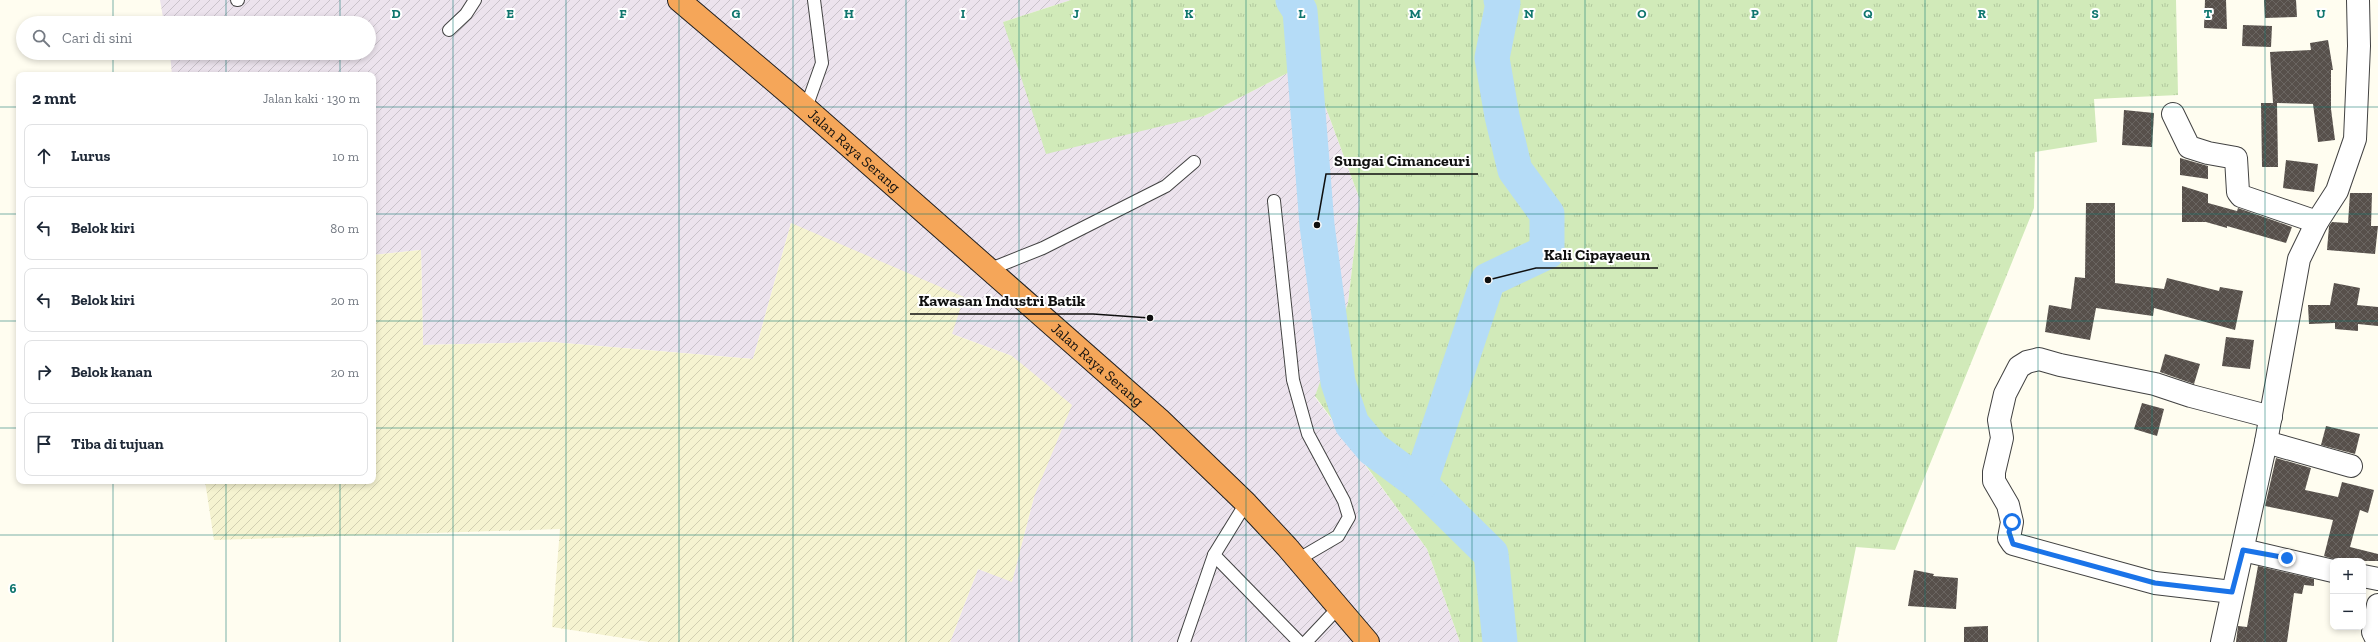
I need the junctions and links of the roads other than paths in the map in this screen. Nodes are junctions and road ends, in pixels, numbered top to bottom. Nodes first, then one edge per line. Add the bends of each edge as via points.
1 (475, 0) edge
2 (679, 0) edge
3 (814, 0) edge
4 (2358, 0) edge
5 (449, 30) dead end
6 (806, 108) junction
7 (2172, 114) dead end
8 (1194, 162) dead end
9 (1274, 201) dead end
10 (2316, 222) junction
11 (988, 270) junction
12 (2271, 417) junction
13 (2266, 442) junction
14 (2351, 466) dead end
15 (1246, 503) junction
16 (2243, 550) junction
17 (1214, 555) junction
18 (1297, 560) junction
19 (2330, 570) edge
20 (2366, 577) edge
21 (2378, 579) edge
22 (2232, 592) junction
23 (2378, 605) edge
24 (1338, 608) junction
25 (1184, 642) edge
26 (1298, 642) edge
27 (1306, 642) edge
28 (1368, 642) edge
29 (2222, 642) edge
30 (2378, 642) edge

1 - 5 lane via 466,14
2 - 6 highway, Jalan Raya Serang
3 - 6 lane via 822,63
4 - 10 street via 2355,139 2337,191
6 - 11 highway, Jalan Raya Serang
7 - 10 street via 2189,146 2208,153 2236,158 2238,192 2241,196
8 - 11 lane via 1166,186 1043,248
9 - 18 lane via 1293,380 1308,434 1349,516 1338,536
10 - 12 street via 2299,259
11 - 15 highway, Jalan Raya Serang via 1159,419
12 - 13 street
12 - 22 street via 2155,384 2039,359 2019,367 2005,394 1999,420 2002,438 1994,481 2009,510 2012,522 2009,532 2013,544 2155,583
13 - 14 street
13 - 16 street
15 - 17 lane
15 - 18 highway, Jalan Raya Serang
16 - 19 street
16 - 22 street
17 - 25 lane
17 - 26 lane
18 - 24 highway, Jalan Raya Serang
20 - 21 street
22 - 29 street
23 - 30 street via 2373,632
24 - 27 lane
24 - 28 highway, Jalan Raya Serang

